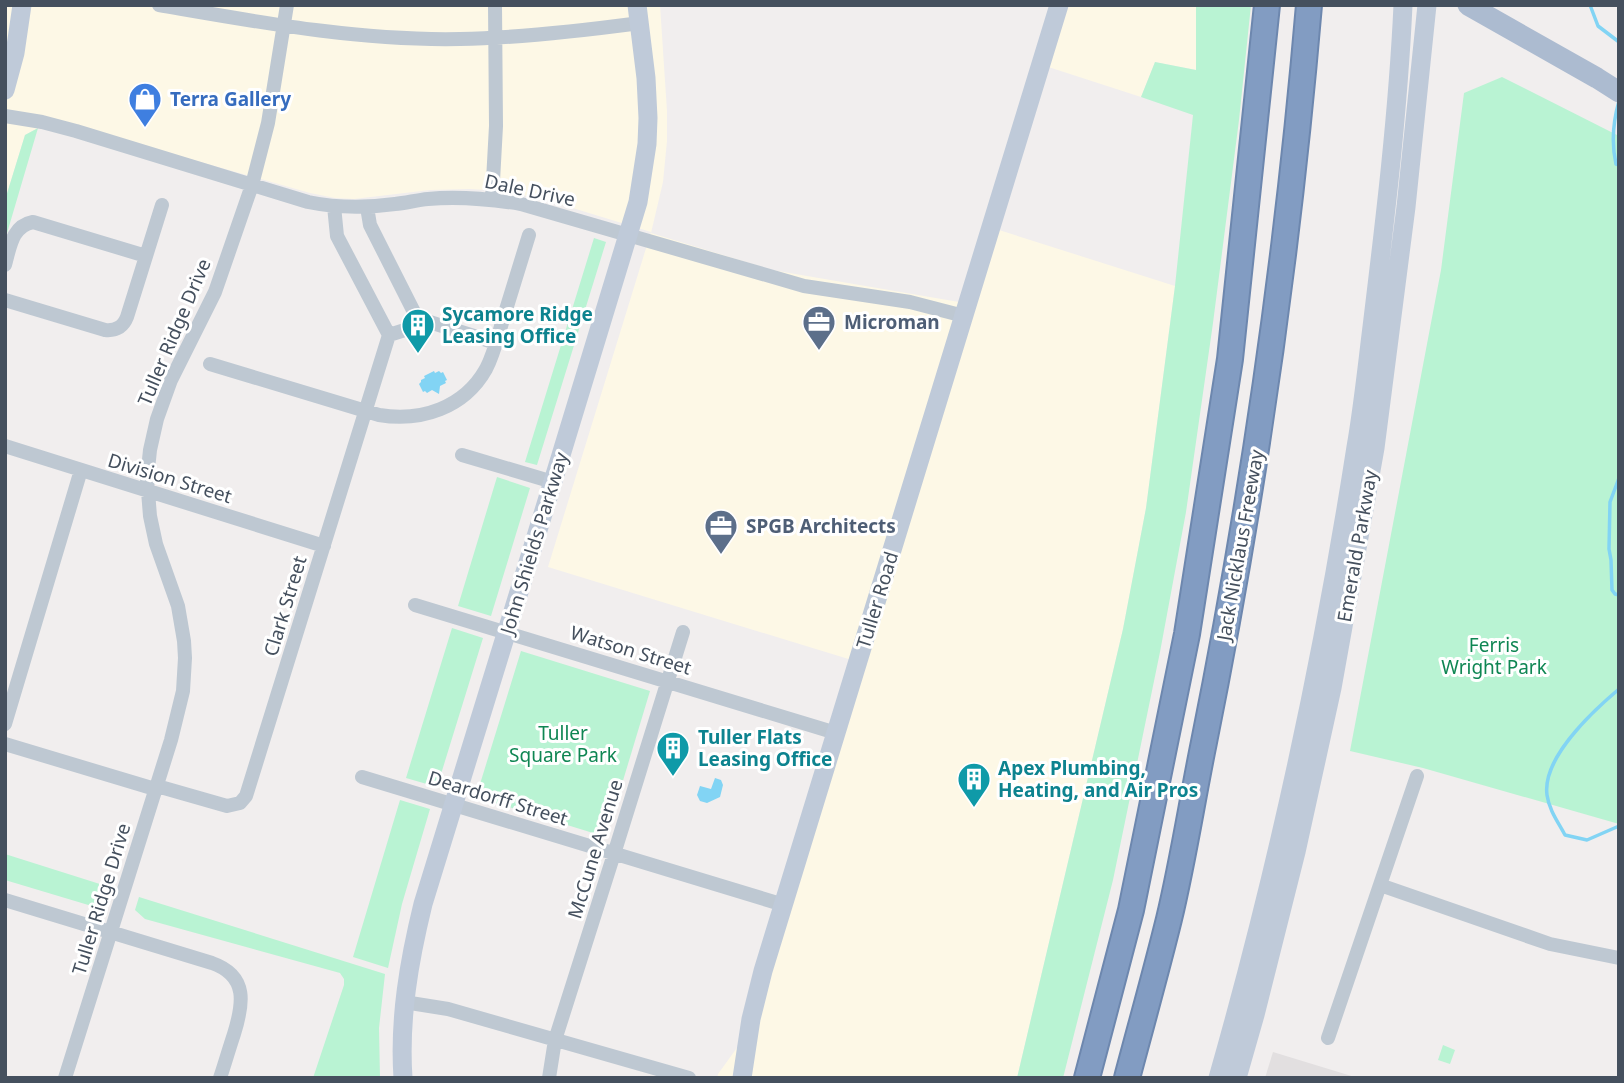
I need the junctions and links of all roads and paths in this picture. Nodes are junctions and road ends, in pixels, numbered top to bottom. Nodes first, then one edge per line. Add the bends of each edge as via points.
1 (22, 5) edge
2 (159, 5) edge
3 (287, 5) edge
4 (495, 5) edge
5 (1059, 5) edge
6 (1267, 5) edge
7 (1403, 5) edge
8 (1427, 5) edge
9 (1468, 5) edge
10 (1309, 8) edge
11 (638, 14) edge
12 (285, 26) junction
13 (495, 38) junction
14 (5, 90) edge
15 (1619, 92) edge
16 (5, 116) edge
17 (252, 185) junction
18 (492, 199) junction
19 (162, 205) dead end
20 (334, 206) junction
21 (367, 207) junction
22 (629, 234) junction
23 (529, 235) dead end
24 (146, 256) junction
25 (5, 265) edge
26 (5, 299) edge
27 (964, 316) junction
28 (417, 318) junction
29 (389, 335) junction
30 (496, 342) junction
31 (210, 364) dead end
32 (366, 412) junction
33 (5, 446) edge
34 (462, 455) dead end
35 (81, 470) junction
36 (553, 482) junction
37 (147, 490) junction
38 (324, 546) junction
39 (415, 605) dead end
40 (506, 632) junction
41 (682, 632) dead end
42 (667, 681) junction
43 (5, 724) edge
44 (836, 733) junction
45 (5, 744) edge
46 (1417, 776) dead end
47 (362, 777) dead end
48 (156, 787) junction
49 (453, 804) junction
50 (614, 854) junction
51 (1380, 885) junction
52 (5, 900) edge
53 (784, 905) junction
54 (111, 932) junction
55 (1619, 958) edge
56 (404, 1002) junction
57 (1328, 1038) dead end
58 (555, 1040) junction
59 (65, 1078) edge
60 (220, 1078) edge
61 (403, 1078) edge
62 (548, 1078) edge
63 (689, 1078) edge
64 (742, 1078) edge
65 (1087, 1078) edge
66 (1127, 1078) edge
67 (1218, 1078) edge
68 (1237, 1078) edge

1 - 14 street
2 - 12 street
3 - 12 street, Tuller Ridge Drive
4 - 13 street
5 - 27 street, Tuller Road
6 - 65 highway, Jack Nicklaus Freeway via 1230,359 1187,634 1131,910
7 - 67 street, Emerald Parkway via 1387,204 1357,445 1287,809
8 - 68 street, Emerald Parkway via 1375,448 1335,675 1296,852
9 - 15 main road
10 - 66 highway, Jack Nicklaus Freeway via 1293,187 1225,640 1169,918
11 - 13 street via 568,32
11 - 22 street, John Shields Parkway via 647,131
12 - 13 street via 423,39
12 - 17 street, Tuller Ridge Drive
13 - 18 street
16 - 17 street, Dale Drive via 76,131
17 - 20 street, Dale Drive
17 - 37 street, Tuller Ridge Drive via 215,292 160,410
18 - 21 street, Dale Drive via 444,198
18 - 22 street, Dale Drive
19 - 24 street
20 - 21 street, Dale Drive
20 - 29 street via 337,236
21 - 28 street via 370,225
22 - 27 street, Dale Drive via 804,286 910,302
22 - 36 street, John Shields Parkway
23 - 30 street
24 - 25 street via 33,222 15,233
24 - 26 street via 127,317 114,330
27 - 44 street, Tuller Road
28 - 29 street via 408,329
28 - 30 street
29 - 32 street, Clark Street
30 - 32 street via 480,379 448,405 407,418
31 - 32 street
32 - 38 street, Clark Street
33 - 35 street, Division Street
34 - 36 street
35 - 37 street, Division Street
35 - 43 street
36 - 40 street, John Shields Parkway
37 - 38 street, Division Street
37 - 48 street, Tuller Ridge Drive via 153,535 180,615 185,658 179,712
38 - 48 street, Clark Street via 246,796 227,806
39 - 40 street, Watson Street
40 - 42 street, Watson Street
40 - 49 street, John Shields Parkway
41 - 42 street, McCune Avenue
42 - 44 street, Watson Street
42 - 50 street, McCune Avenue
44 - 53 street, Tuller Road
45 - 48 street, Clark Street
46 - 51 street
47 - 49 street, Deardorff Street
48 - 54 street, Tuller Ridge Drive
49 - 50 street, Deardorff Street
49 - 56 street, John Shields Parkway via 417,927
50 - 53 street, Deardorff Street
50 - 58 street, McCune Avenue
51 - 55 street via 1550,944
51 - 57 street
52 - 54 street
53 - 64 street, Tuller Road via 753,1009
54 - 59 street, Tuller Ridge Drive
54 - 60 street via 219,966 234,979 242,1005
56 - 58 street via 448,1009
56 - 61 street, John Shields Parkway
58 - 62 street, McCune Avenue
58 - 63 street

